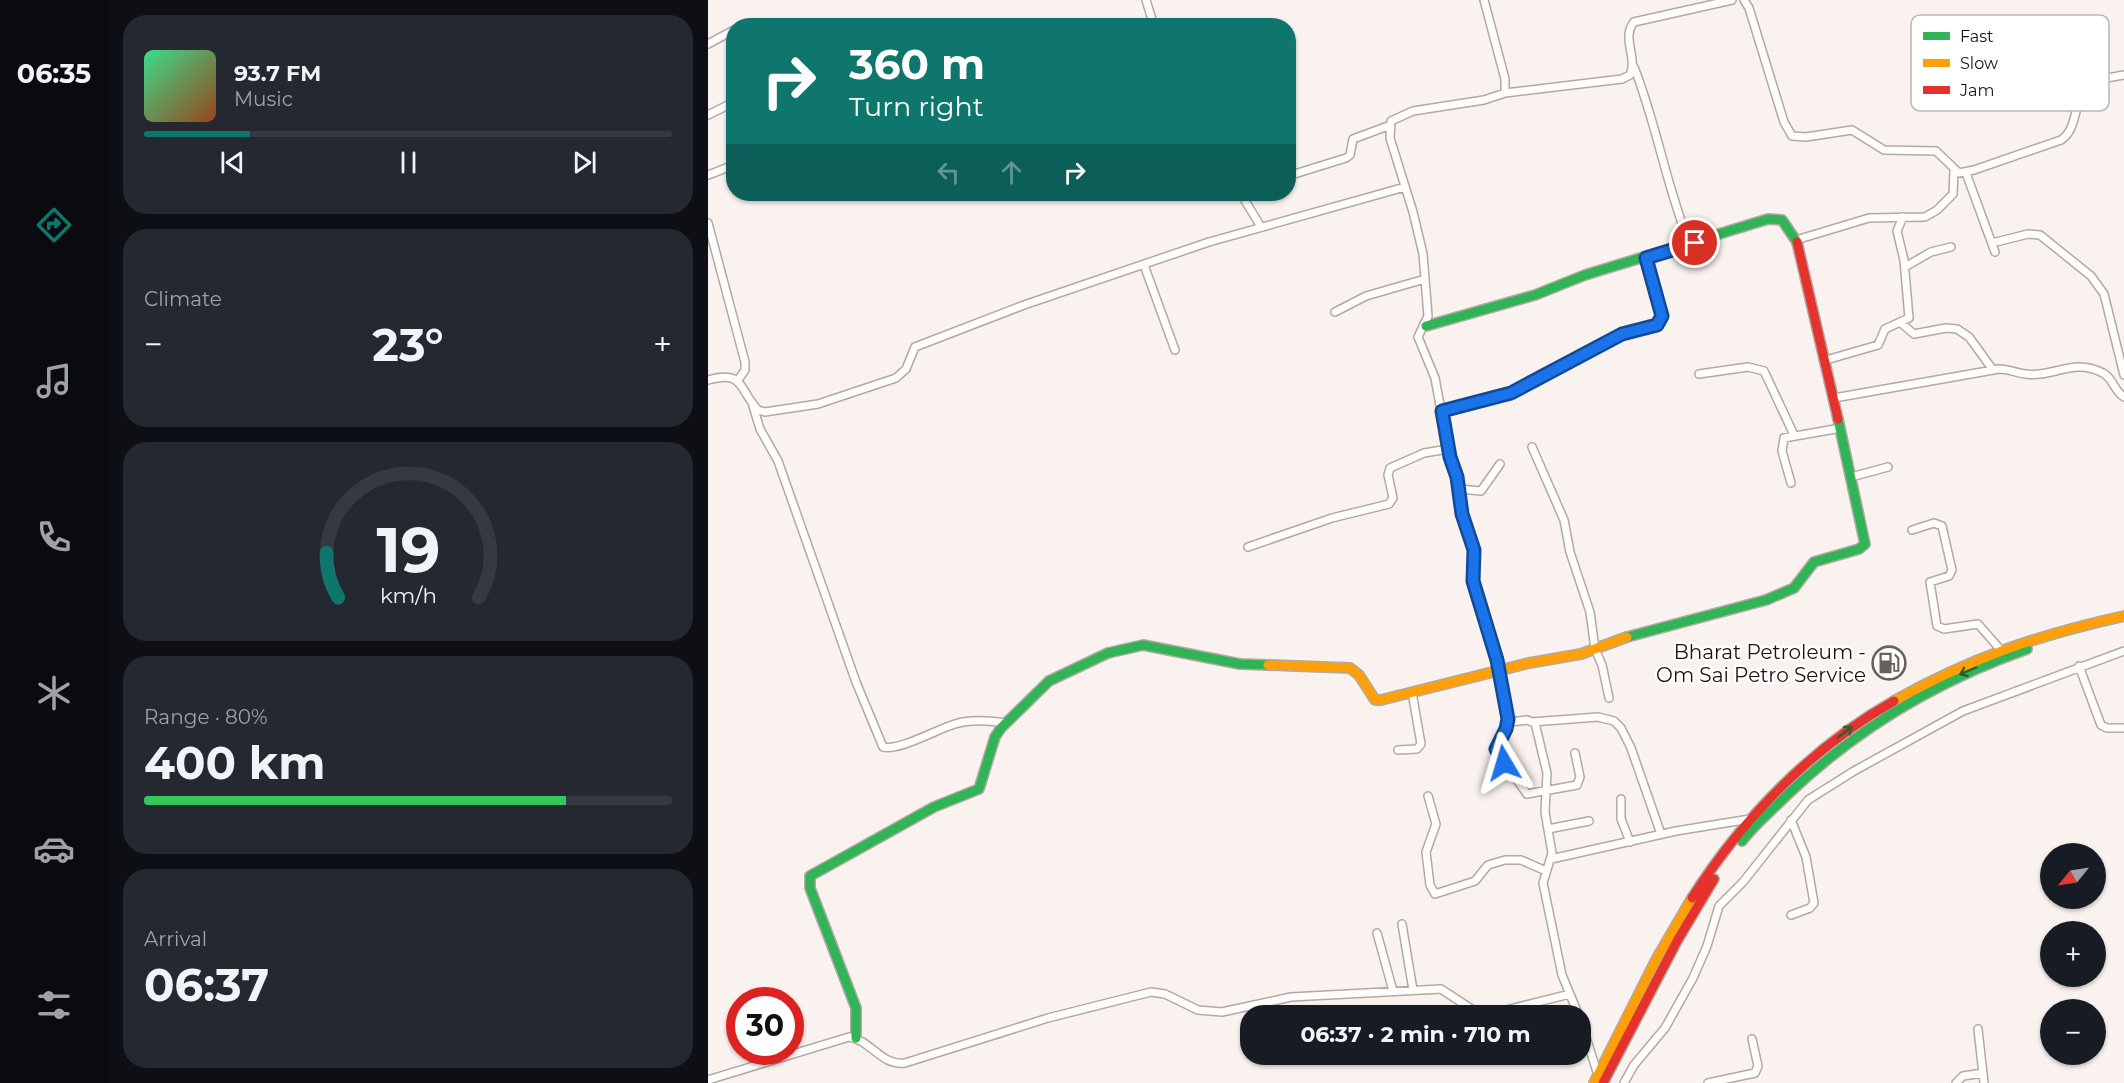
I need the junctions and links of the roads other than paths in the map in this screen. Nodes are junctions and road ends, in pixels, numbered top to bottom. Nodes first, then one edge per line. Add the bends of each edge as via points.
1 (1146, 0) edge
2 (1484, 0) edge
3 (1732, 0) edge
4 (1744, 0) edge
5 (1152, 18) edge
6 (726, 34) edge
7 (708, 44) edge
8 (1634, 67) junction
9 (2124, 75) edge
10 (2109, 78) edge
11 (1505, 93) junction
12 (726, 106) edge
13 (2078, 111) edge
14 (708, 115) edge
15 (1388, 126) junction
16 (726, 168) edge
17 (1954, 170) junction
18 (1966, 172) junction
19 (1296, 174) edge
20 (708, 175) edge
21 (1405, 187) junction
22 (1244, 201) edge
23 (1903, 217) junction
24 (708, 223) edge
25 (1261, 227) junction
26 (1796, 240) junction
27 (1992, 243) junction
28 (1690, 245) junction
29 (1951, 247) dead end
30 (1995, 252) dead end
31 (1646, 258) junction
32 (1144, 265) junction
33 (1905, 267) junction
34 (1425, 279) junction
35 (1335, 312) dead end
36 (1901, 323) junction
37 (1425, 326) junction
38 (1175, 350) dead end
39 (1826, 360) junction
40 (1993, 370) junction
41 (1699, 374) dead end
42 (2124, 375) edge
43 (708, 380) edge
44 (738, 380) junction
45 (2124, 397) edge
46 (1834, 398) junction
47 (752, 404) junction
48 (1442, 411) junction
49 (1840, 428) junction
50 (1794, 435) junction
51 (1532, 447) dead end
52 (1449, 449) junction
53 (1500, 465) dead end
54 (1888, 467) dead end
55 (1851, 477) junction
56 (1791, 483) dead end
57 (1459, 489) junction
58 (1912, 530) dead end
59 (1248, 547) dead end
60 (2124, 616) edge
61 (2124, 624) edge
62 (2000, 648) junction
63 (1595, 649) junction
64 (2124, 651) edge
65 (2079, 666) junction
66 (1500, 671) junction
67 (1412, 692) junction
68 (1609, 698) dead end
69 (1508, 719) junction
70 (1532, 722) junction
71 (1007, 723) junction
72 (2124, 728) edge
73 (1398, 750) dead end
74 (1575, 753) dead end
75 (1547, 792) junction
76 (1428, 796) dead end
77 (1622, 799) dead end
78 (1750, 819) junction
79 (1791, 820) junction
80 (1589, 821) dead end
81 (1548, 829) junction
82 (1661, 834) junction
83 (1630, 842) junction
84 (1551, 858) junction
85 (1546, 871) junction
86 (1791, 915) dead end
87 (1402, 924) dead end
88 (1377, 933) dead end
89 (1413, 990) junction
90 (1393, 991) junction
91 (1570, 994) junction
92 (1574, 1005) edge
93 (1978, 1029) dead end
94 (856, 1038) junction
95 (1752, 1039) dead end
96 (1591, 1053) edge
97 (1983, 1073) junction
98 (708, 1080) edge
99 (1600, 1081) edge
100 (1624, 1083) edge
101 (1708, 1083) edge
102 (1956, 1083) edge
103 (1984, 1083) edge

1 - 5 street
2 - 11 street via 1505,79
3 - 8 street via 1634,22 1628,36
4 - 17 street via 1791,136 1806,138 1852,130 1884,150 1936,151
6 - 7 street
8 - 11 street via 1630,75 1611,81
8 - 28 street via 1668,188
9 - 10 street
11 - 15 street via 1404,114
12 - 14 street
13 - 18 street via 2069,133 2061,140
15 - 19 street via 1353,139 1346,158
15 - 21 street
16 - 20 street
17 - 18 street
17 - 23 street via 1954,189 1949,199 1925,217
18 - 27 street
21 - 25 street
21 - 34 street via 1419,234
22 - 25 street
23 - 26 street via 1869,218
23 - 33 street via 1897,231
24 - 44 street via 745,362
25 - 32 street
26 - 28 main road via 1782,220 1767,219
26 - 39 main road
27 - 30 street
27 - 42 street via 2040,235 2091,276 2104,294
28 - 31 main road
29 - 33 street via 1931,252
31 - 37 main road via 1585,275 1535,296
31 - 48 street via 1662,316 1657,325 1622,334 1511,393
32 - 38 street
32 - 47 street via 927,341 915,347 902,374 822,403 765,412
33 - 36 street via 1909,314 1907,321
34 - 35 street via 1365,296
34 - 37 street
36 - 39 street via 1885,329 1880,342 1873,347
36 - 40 street via 1914,334 1946,328 1962,332
37 - 48 street via 1418,337 1433,371
39 - 46 main road
40 - 45 street via 2012,369 2027,375 2084,365 2104,373
40 - 46 street
41 - 50 street via 1748,367 1764,371
43 - 44 street via 732,376
44 - 47 street
46 - 49 main road
47 - 71 street via 760,429 778,461 852,674 884,747 957,723
48 - 52 street
49 - 50 street
49 - 55 main road
50 - 56 street via 1784,438 1781,445
51 - 63 street via 1564,520 1569,552 1590,612
52 - 57 street
52 - 59 street via 1424,453 1390,468 1393,498 1389,504 1332,518
53 - 57 street via 1481,491
54 - 55 street
55 - 63 main road via 1863,547 1814,562 1794,588 1766,600 1606,642
57 - 66 street via 1462,514 1474,550 1473,581
58 - 62 street via 1934,523 1942,526 1952,570 1949,576 1930,582 1937,626 1944,629 1978,624
60 - 62 main road
61 -> 99 main road via 2061,638 1947,680 1906,702 1817,766 1746,836 1719,871
78 -> 62 main road via 1829,744 1881,707 1942,672
63 - 66 main road
63 - 68 street
64 - 65 street
65 - 72 street via 2101,725
65 - 79 street via 1963,711 1817,793
66 - 67 main road
66 - 69 street
67 - 71 main road via 1375,700 1355,670 1344,666 1240,664 1143,645 1108,653 1059,675 1040,688
67 - 73 street via 1421,744 1417,749
69 - 70 street via 1515,723
69 - 75 street via 1505,733 1496,745 1497,753 1524,792
70 - 75 street via 1537,728 1547,772
70 - 82 street via 1598,717 1614,721 1630,748
71 - 94 main road via 994,737 979,789 934,807 810,876 810,888 856,1008
74 - 75 street via 1580,782
75 - 81 street
76 - 85 street via 1436,824 1426,852 1430,885 1435,894 1475,881 1488,865 1504,860 1521,860
77 - 83 street via 1622,819
78 - 82 street
78 - 99 main road via 1698,889 1669,938
79 - 86 street via 1806,857 1814,903
79 - 100 street via 1719,906 1693,978 1665,1028
80 - 81 street
81 - 84 street
82 - 83 street
83 - 84 street
84 - 85 street
85 - 91 street via 1544,883 1553,935
87 - 89 street
88 - 90 street
89 - 90 street
89 - 91 street via 1441,989 1486,1015
90 - 94 street via 1291,997 1222,1012 1198,1010 1165,994 1151,992 1048,1018 897,1064
91 - 92 street
93 - 97 street
94 - 98 street via 843,1038
95 - 101 street via 1758,1066 1755,1072
96 - 99 street
97 - 102 street via 1963,1076
97 - 103 street

